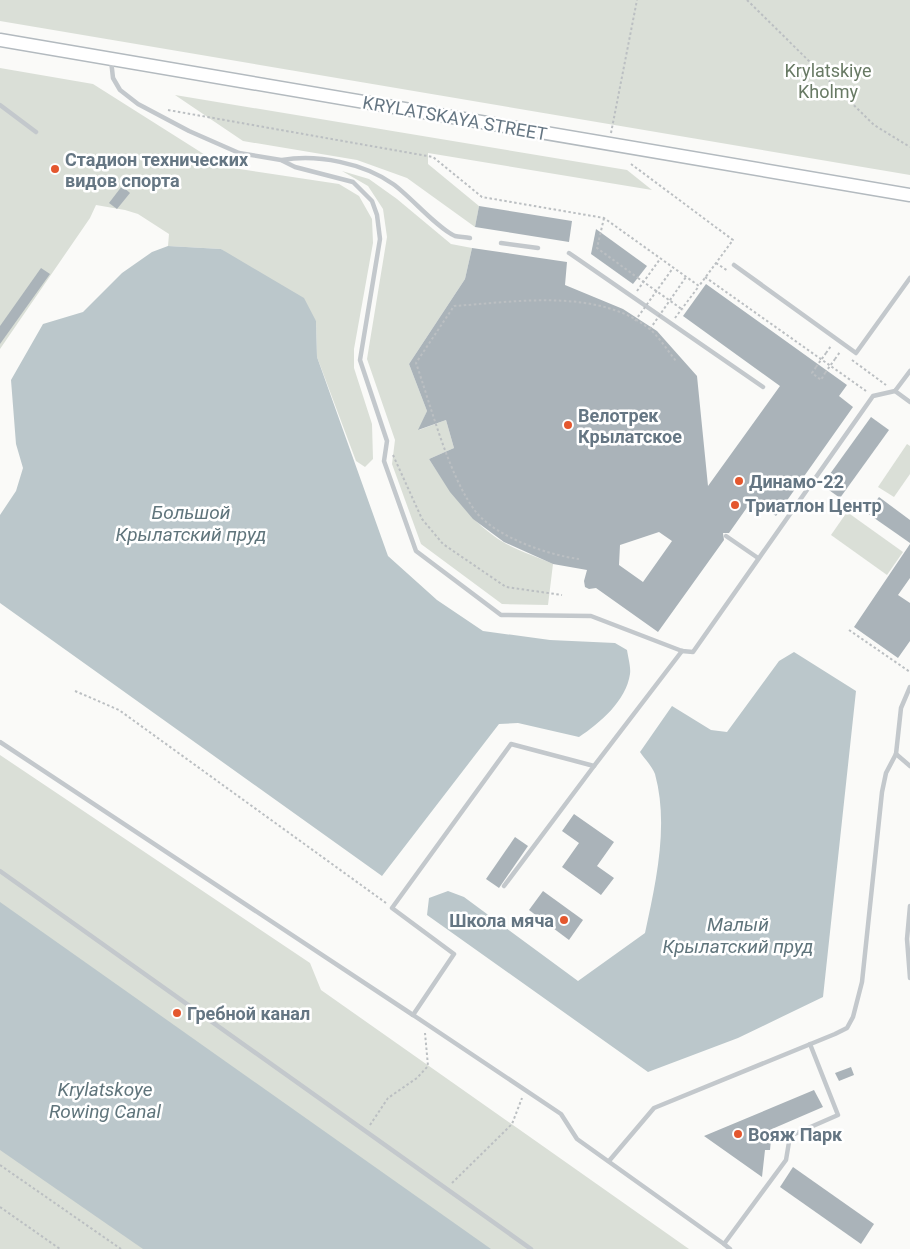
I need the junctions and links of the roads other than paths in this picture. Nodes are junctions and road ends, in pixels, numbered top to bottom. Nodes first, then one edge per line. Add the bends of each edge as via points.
1 (0, 40) edge
2 (110, 59) junction
3 (0, 105) edge
4 (36, 132) dead end
5 (281, 160) junction
6 (910, 195) edge
7 (470, 238) dead end
8 (502, 243) dead end
9 (538, 248) dead end
10 (569, 253) dead end
11 (734, 265) dead end
12 (910, 278) edge
13 (910, 371) edge
14 (763, 387) dead end
15 (895, 391) junction
16 (910, 402) edge
17 (726, 536) dead end
18 (758, 558) junction
19 (682, 651) junction
20 (910, 687) edge
21 (0, 742) edge
22 (896, 754) junction
23 (594, 766) junction
24 (910, 766) edge
25 (0, 871) edge
26 (504, 886) dead end
27 (910, 906) edge
28 (910, 978) edge
29 (413, 1015) junction
30 (810, 1044) junction
31 (609, 1161) junction
32 (724, 1244) junction
33 (531, 1249) edge
34 (730, 1249) edge

1 - 2 main road, KRYLATSKAYA STREET
2 - 5 lane via 113,78 120,90 138,104 239,153
2 - 6 main road, KRYLATSKAYA STREET
3 - 4 lane
5 - 7 lane via 317,158 373,172 393,184 454,235
5 - 19 lane via 295,168 353,182 372,201 377,215 380,239 360,360 387,441 384,462 416,552 501,615 592,616
8 - 9 lane
10 - 14 lane
11 - 12 lane via 856,353
13 - 15 lane
15 - 16 lane
15 - 18 lane via 873,396
17 - 18 lane
18 - 19 lane via 693,652
19 - 23 lane
20 - 22 lane via 901,708
21 - 29 lane
22 - 24 lane
22 - 30 lane via 886,773 882,792 862,982 853,1018 846,1028
23 - 26 lane
23 - 29 lane via 512,744 392,908 454,954
25 - 33 lane
27 - 28 lane via 907,939
29 - 31 lane via 561,1114 577,1139
30 - 31 lane via 654,1108
30 - 32 lane via 838,1115 790,1136 786,1160
31 - 32 lane
32 - 34 lane

